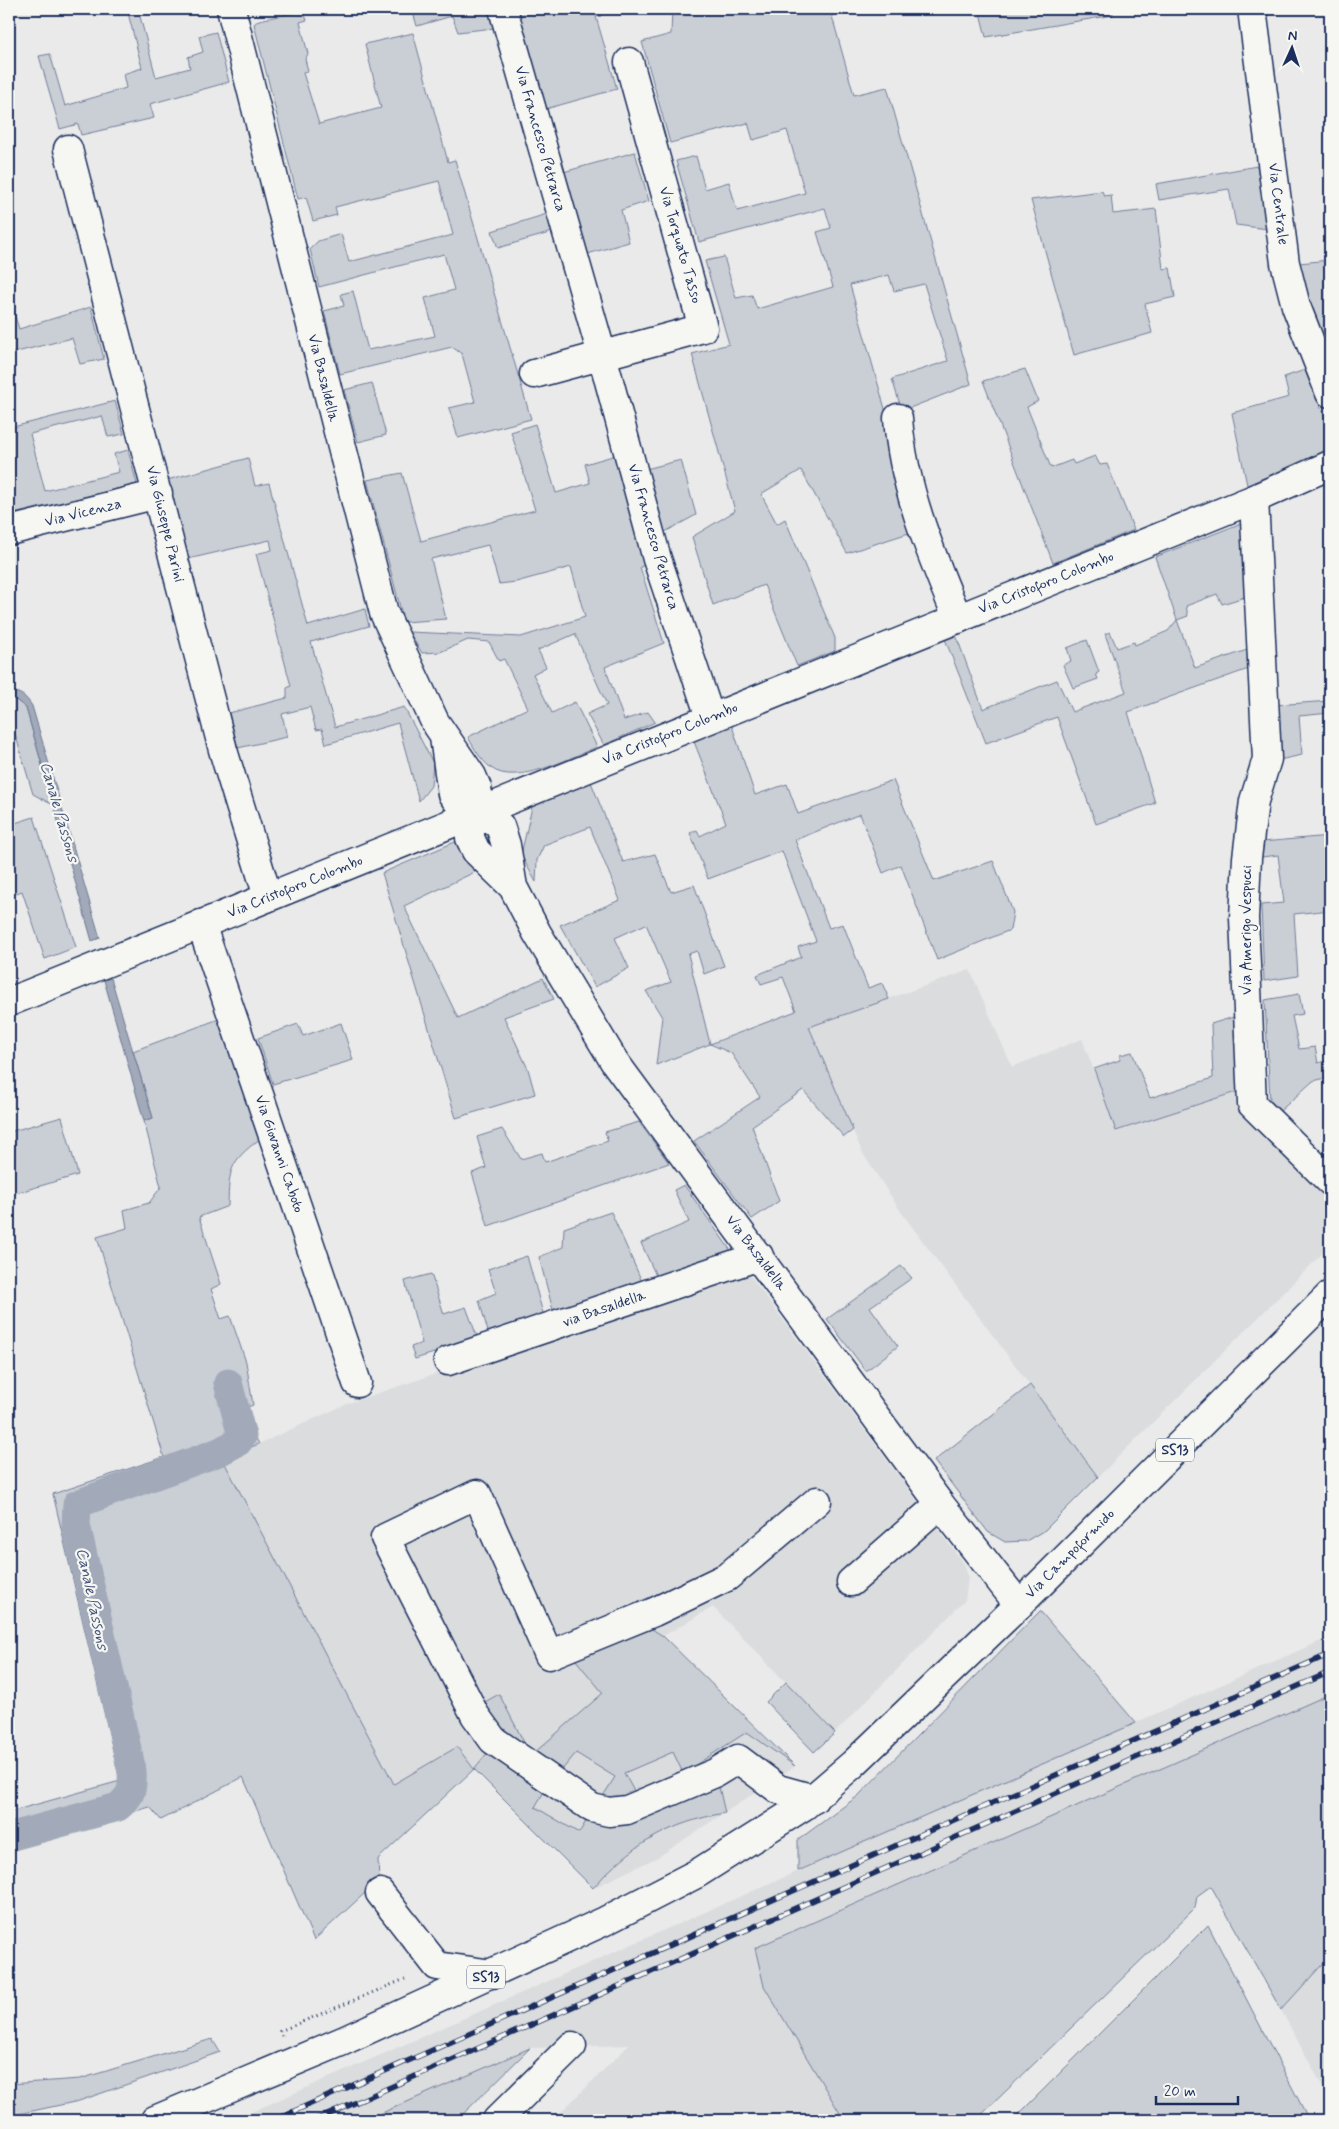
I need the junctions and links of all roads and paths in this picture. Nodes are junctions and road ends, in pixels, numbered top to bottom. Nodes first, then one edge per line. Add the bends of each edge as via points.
1 (231, 9) edge
2 (503, 9) edge
3 (1252, 9) edge
4 (629, 62) dead end
5 (68, 149) dead end
6 (602, 355) junction
7 (534, 374) dead end
8 (1330, 393) edge
9 (898, 418) dead end
10 (1330, 465) edge
11 (158, 494) junction
12 (1254, 499) junction
13 (9, 531) edge
14 (958, 619) junction
15 (710, 717) junction
16 (475, 814) junction
17 (268, 898) junction
18 (201, 924) junction
19 (9, 1002) edge
20 (1330, 1181) edge
21 (759, 1256) junction
22 (1330, 1295) edge
23 (448, 1361) dead end
24 (357, 1383) dead end
25 (817, 1501) dead end
26 (940, 1504) junction
27 (851, 1582) dead end
28 (1019, 1605) junction
29 (809, 1803) junction
30 (380, 1894) dead end
31 (437, 1966) junction
32 (492, 1974) junction
33 (572, 2046) dead end
34 (290, 2064) junction
35 (505, 2112) edge
36 (155, 2120) edge

1 - 16 street, Via Basaldella via 384,613 444,737 452,794 462,807
2 - 6 street, Via Francesco Petrarca
3 - 8 street, Via Centrale via 1286,264 1296,306
4 - 6 street, Via Torquato Tasso via 704,328
5 - 11 street, Via Giuseppe Parini
6 - 7 street
6 - 15 street, Via Francesco Petrarca via 657,559
9 - 14 street via 900,450 909,490
10 - 12 street, Via Cristoforo Colombo
11 - 13 street, Via Vicenza
11 - 17 street, Via Giuseppe Parini via 223,750
12 - 14 street, Via Cristoforo Colombo
12 - 20 street, Via Amerigo Vespucci via 1266,759 1254,800 1244,918 1252,1104
14 - 15 street, Via Cristoforo Colombo
15 - 16 street, Via Cristoforo Colombo
16 - 17 street, Via Cristoforo Colombo
16 - 21 street, Via Basaldella via 500,826 513,887 614,1061
17 - 18 street, Via Cristoforo Colombo
18 - 19 street, Via Cristoforo Colombo
18 - 24 street, Via Giovanni Caboto
21 - 23 street, via Basaldella
21 - 26 street, Via Basaldella
22 - 28 street, Via Campoformido / SS13
25 - 29 street via 726,1577 654,1612 549,1655 477,1494 385,1538 475,1715 493,1740 592,1808 609,1812 627,1810 715,1773 738,1759 778,1789
26 - 27 street
26 - 28 street, Via Basaldella
28 - 29 street, Via Campoformido / SS13
29 - 32 street, SS13 / SS13 via 698,1873
30 - 31 street
31 - 32 street
31 - 34 path via 280,2031
32 - 34 street, SS13 / SS13
33 - 35 street
34 - 36 street, SS13 / SS13

